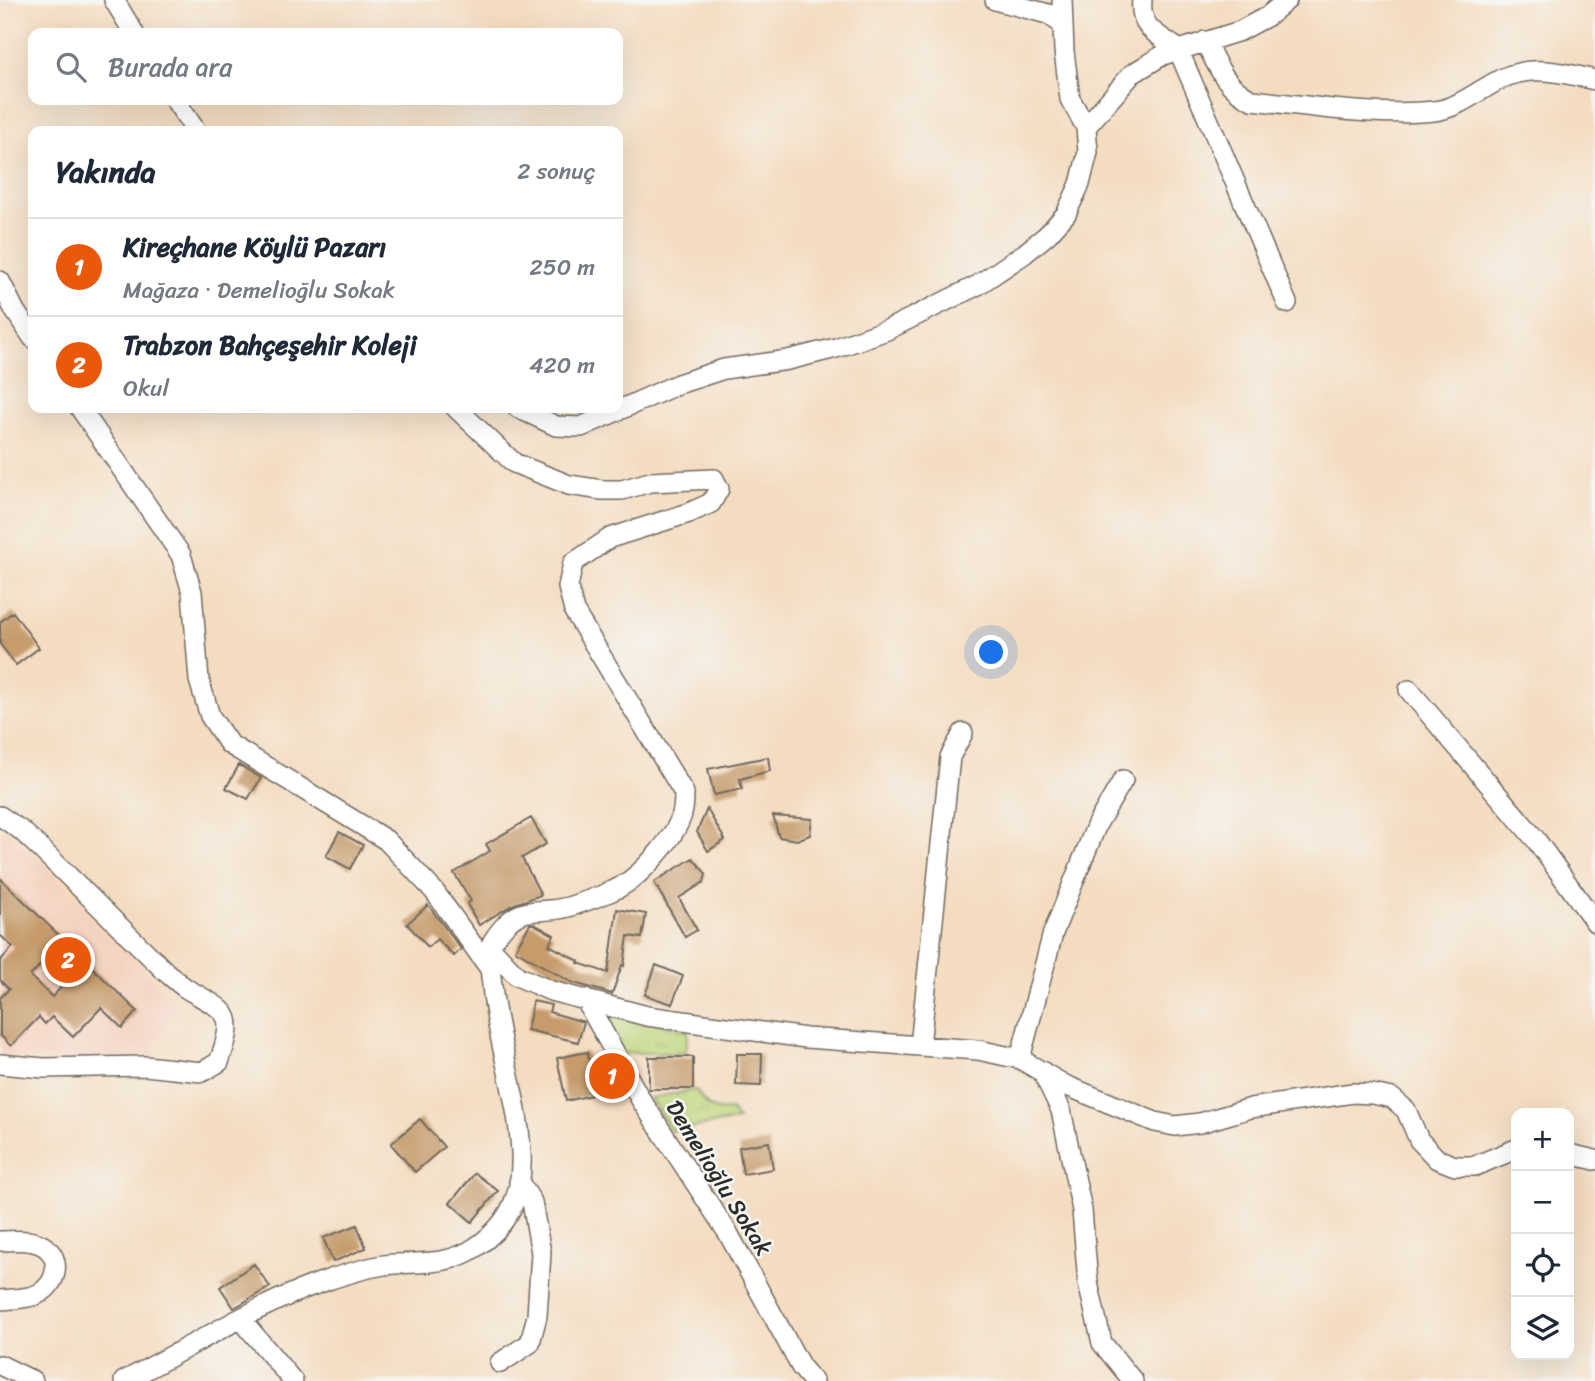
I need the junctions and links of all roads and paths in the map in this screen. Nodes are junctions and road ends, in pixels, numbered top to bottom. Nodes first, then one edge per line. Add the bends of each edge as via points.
1 (114, 0) edge
2 (995, 0) edge
3 (1062, 0) edge
4 (1142, 0) edge
5 (1287, 0) edge
6 (1062, 24) junction
7 (131, 28) edge
8 (1205, 41) junction
9 (1178, 49) junction
10 (1595, 80) edge
11 (178, 105) edge
12 (193, 126) edge
13 (1086, 127) junction
14 (0, 281) edge
15 (1287, 303) dead end
16 (28, 330) edge
17 (623, 407) edge
18 (83, 413) edge
19 (461, 413) edge
20 (529, 413) edge
21 (611, 413) edge
22 (1409, 690) dead end
23 (963, 733) dead end
24 (1123, 780) dead end
25 (0, 816) edge
26 (1595, 922) edge
27 (490, 947) junction
28 (491, 969) junction
29 (584, 999) junction
30 (920, 1046) junction
31 (1020, 1059) junction
32 (0, 1064) edge
33 (1042, 1071) junction
34 (1511, 1151) edge
35 (1574, 1155) edge
36 (1595, 1160) edge
37 (519, 1182) junction
38 (0, 1241) edge
39 (0, 1300) edge
40 (241, 1319) junction
41 (499, 1363) dead end
42 (0, 1365) edge
43 (33, 1381) edge
44 (124, 1381) edge
45 (293, 1381) edge
46 (813, 1381) edge
47 (1133, 1381) edge

1 - 7 street
2 - 6 street via 1048,14
3 - 6 street
4 - 9 street via 1141,13 1148,29
5 - 8 street via 1240,31
6 - 13 street via 1070,99
8 - 9 street
8 - 10 street via 1223,77 1237,93 1252,100 1392,113 1437,111 1476,96 1502,78 1524,72 1552,69
9 - 13 street via 1132,74
9 - 15 street
11 - 12 street
13 - 17 street via 1088,152 1066,214 1047,235 978,285 887,330 836,348 724,369
14 - 16 street
18 - 28 street via 181,555 192,592 199,680 210,716 229,744 386,840 434,891
19 - 27 street via 514,463 569,485 622,490 650,482 714,479 719,489 711,503 689,513 610,538 573,564 568,587 574,611 684,793 683,812 674,830 642,870 623,885 565,908 524,911 509,920
20 - 21 street via 556,426 581,427
22 - 26 street via 1536,839
23 - 30 street via 950,757
24 - 31 street via 1097,824 1053,933
25 - 32 street via 22,831 165,971 221,1008 229,1020 219,1062 202,1072 145,1066
27 - 28 street
27 - 29 street via 517,976
28 - 37 street via 494,1006 514,1092 521,1154
29 - 30 street via 647,1016 779,1035
29 - 46 street, Demelioğlu Sokak
30 - 31 street via 978,1050
31 - 33 street
33 - 34 street via 1065,1085 1175,1126 1251,1108 1372,1094 1392,1098 1406,1110 1419,1140 1437,1159 1455,1166 1475,1166
33 - 47 street via 1061,1110 1082,1210 1088,1283 1101,1343
35 - 36 street
37 - 40 street via 509,1213 494,1232 456,1258 366,1269 299,1291
37 - 41 street via 533,1202 541,1253 537,1317 530,1343
38 - 39 street via 34,1242 49,1250 56,1261 49,1287 35,1296
40 - 44 street
40 - 45 street
42 - 43 street

